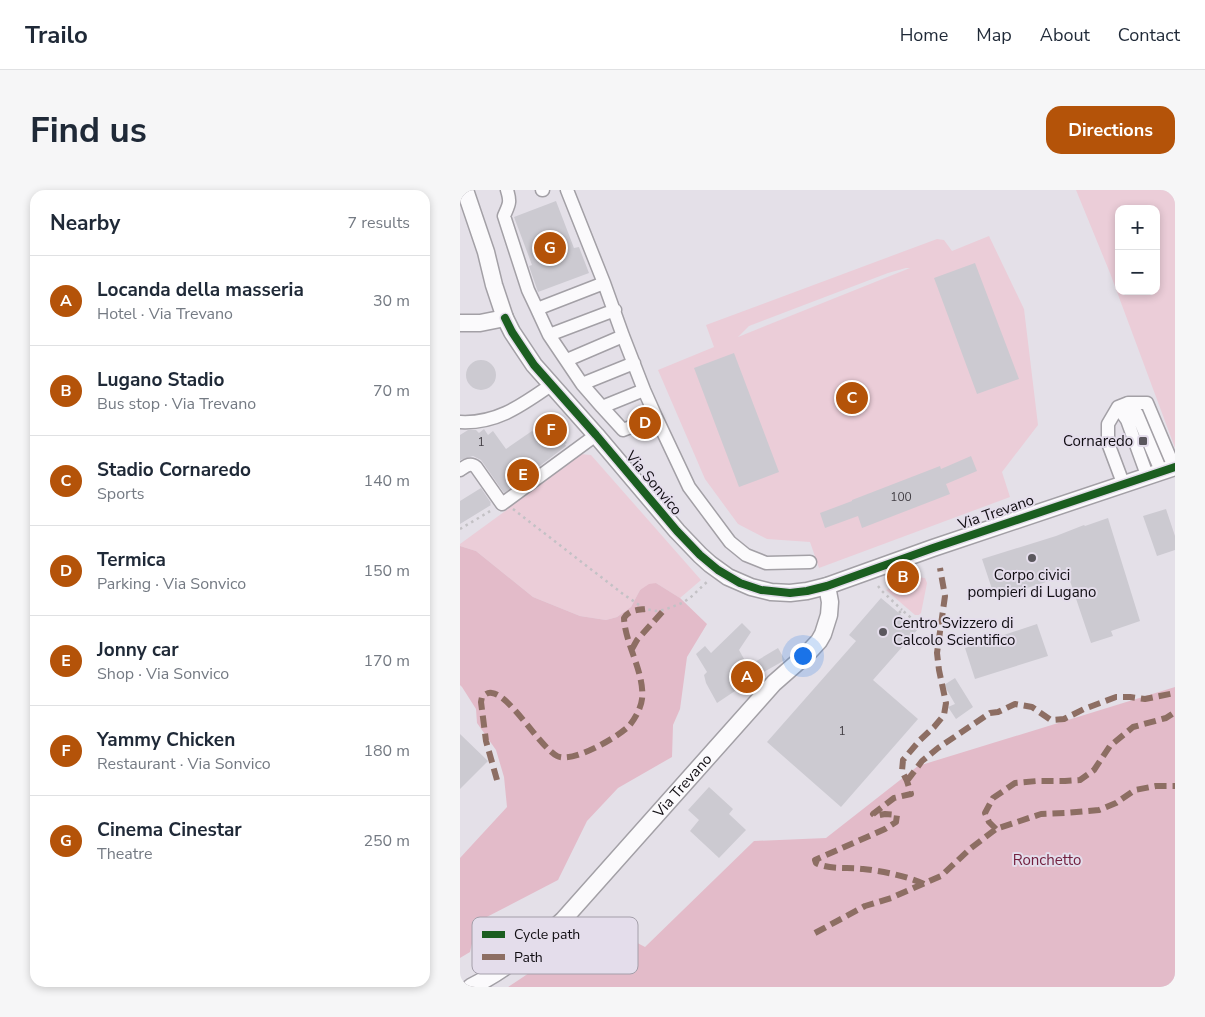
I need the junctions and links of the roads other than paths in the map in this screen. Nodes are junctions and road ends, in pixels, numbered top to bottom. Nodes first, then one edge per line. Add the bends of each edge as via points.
1 (465, 190) edge
2 (506, 190) edge
3 (567, 190) edge
4 (604, 283) junction
5 (537, 309) junction
6 (615, 310) junction
7 (505, 318) junction
8 (460, 323) edge
9 (549, 335) junction
10 (623, 336) junction
11 (567, 360) junction
12 (634, 362) junction
13 (582, 384) junction
14 (551, 385) junction
15 (644, 390) junction
16 (1123, 405) junction
17 (602, 407) junction
18 (656, 417) junction
19 (460, 422) edge
20 (596, 435) junction
21 (460, 470) edge
22 (1164, 470) edge
23 (1123, 483) junction
24 (810, 562) dead end
25 (827, 586) junction
26 (566, 917) edge
27 (493, 974) edge
28 (471, 987) edge

1 - 7 main road, Via Sonvico
2 - 5 lane via 510,200 504,216
3 - 4 lane
4 - 5 lane
4 - 6 lane
5 - 9 lane
6 - 9 lane
6 - 10 lane
7 - 8 main road
7 - 14 main road, Via Sonvico via 520,345
9 - 11 lane
10 - 11 lane
10 - 12 lane
11 - 13 lane
12 - 13 lane
12 - 15 lane
13 - 17 lane
14 - 19 lane via 512,411 491,419
14 - 20 main road, Via Sonvico
15 - 17 lane
15 - 18 lane
16 - 22 lane via 1127,420
16 - 22 lane via 1147,403
16 - 23 lane via 1108,424 1108,443
17 - 18 lane via 623,430
18 - 24 lane via 689,487 730,542 746,555 766,562
20 - 21 lane via 503,503 476,467 466,465
20 - 25 main road, Via Sonvico via 677,531 718,570 740,583 771,592 790,593
22 - 23 main road, Via Trevano
23 - 25 main road, Via Trevano
25 - 26 main road, Via Trevano via 829,615 823,634 815,645 774,683
27 - 28 main road, Via Trevano

